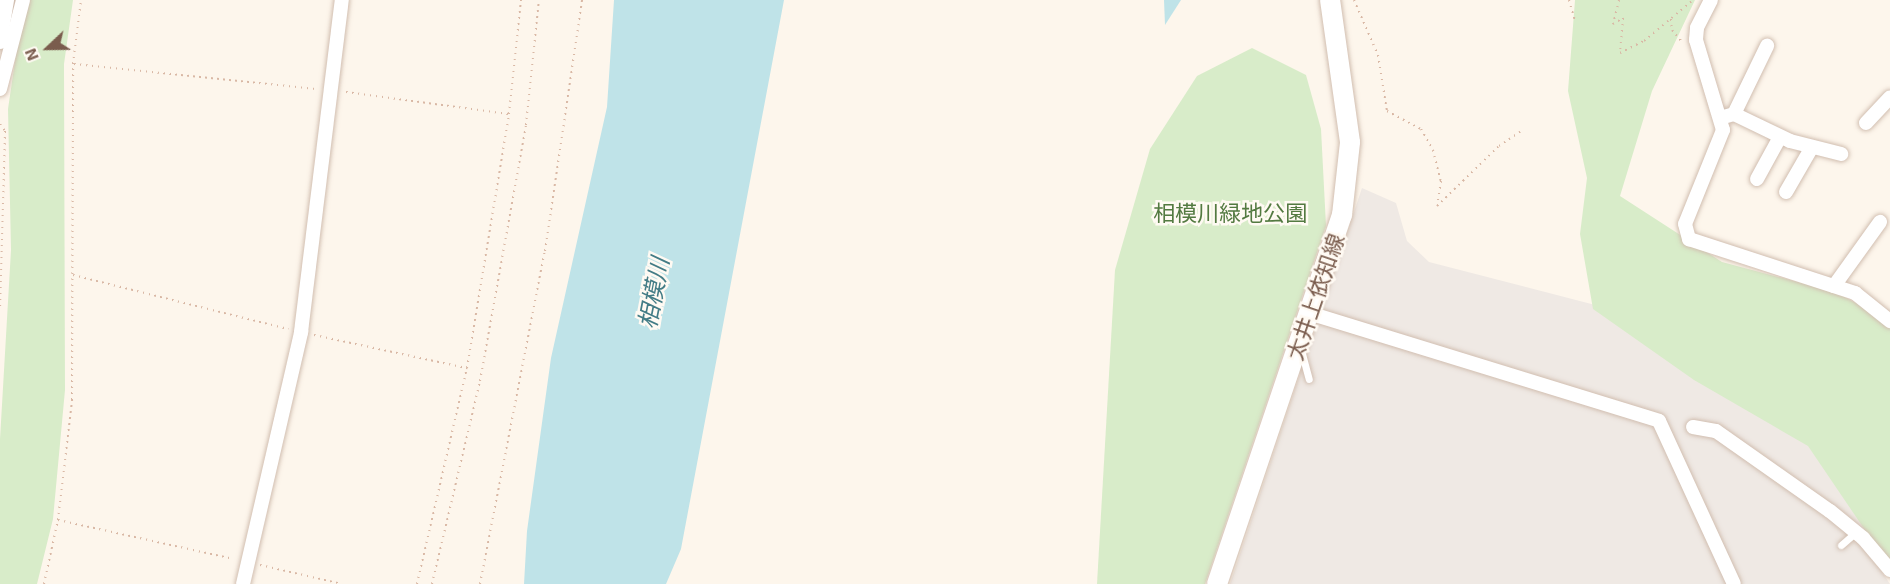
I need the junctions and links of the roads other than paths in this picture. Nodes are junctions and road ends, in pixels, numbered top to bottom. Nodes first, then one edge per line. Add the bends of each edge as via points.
1 (7, 0) edge
2 (24, 0) edge
3 (342, 0) edge
4 (1330, 0) edge
5 (1711, 0) edge
6 (0, 42) edge
7 (1760, 51) dead end
8 (0, 89) edge
9 (1890, 97) edge
10 (1734, 114) junction
11 (1720, 118) junction
12 (1866, 123) dead end
13 (1780, 137) junction
14 (1812, 147) junction
15 (1841, 154) dead end
16 (1757, 179) dead end
17 (1786, 192) dead end
18 (1880, 222) dead end
19 (1834, 286) junction
20 (1309, 313) junction
21 (1890, 321) edge
22 (1297, 347) junction
23 (1309, 379) dead end
24 (1693, 427) dead end
25 (1856, 532) junction
26 (1841, 545) dead end
27 (1890, 570) edge
28 (243, 584) edge
29 (1217, 584) edge
30 (1734, 584) edge

1 - 6 street
2 - 8 street
3 - 28 street via 300,332
4 - 20 main road, 太井上依知線 via 1350,142 1348,172 1342,216
5 - 11 street via 1697,28 1696,40
7 - 10 street
9 - 12 street
10 - 11 street
10 - 13 street
11 - 19 street via 1723,130 1685,224 1689,239
13 - 14 street
13 - 16 street
14 - 15 street
14 - 17 street
18 - 19 street via 1876,239
19 - 21 street via 1855,293
20 - 22 main road, 太井上依知線
20 - 30 street via 1659,422
22 - 23 lane via 1303,352
22 - 29 main road, 太井上依知線
24 - 25 street via 1716,431
25 - 26 lane
25 - 27 street

